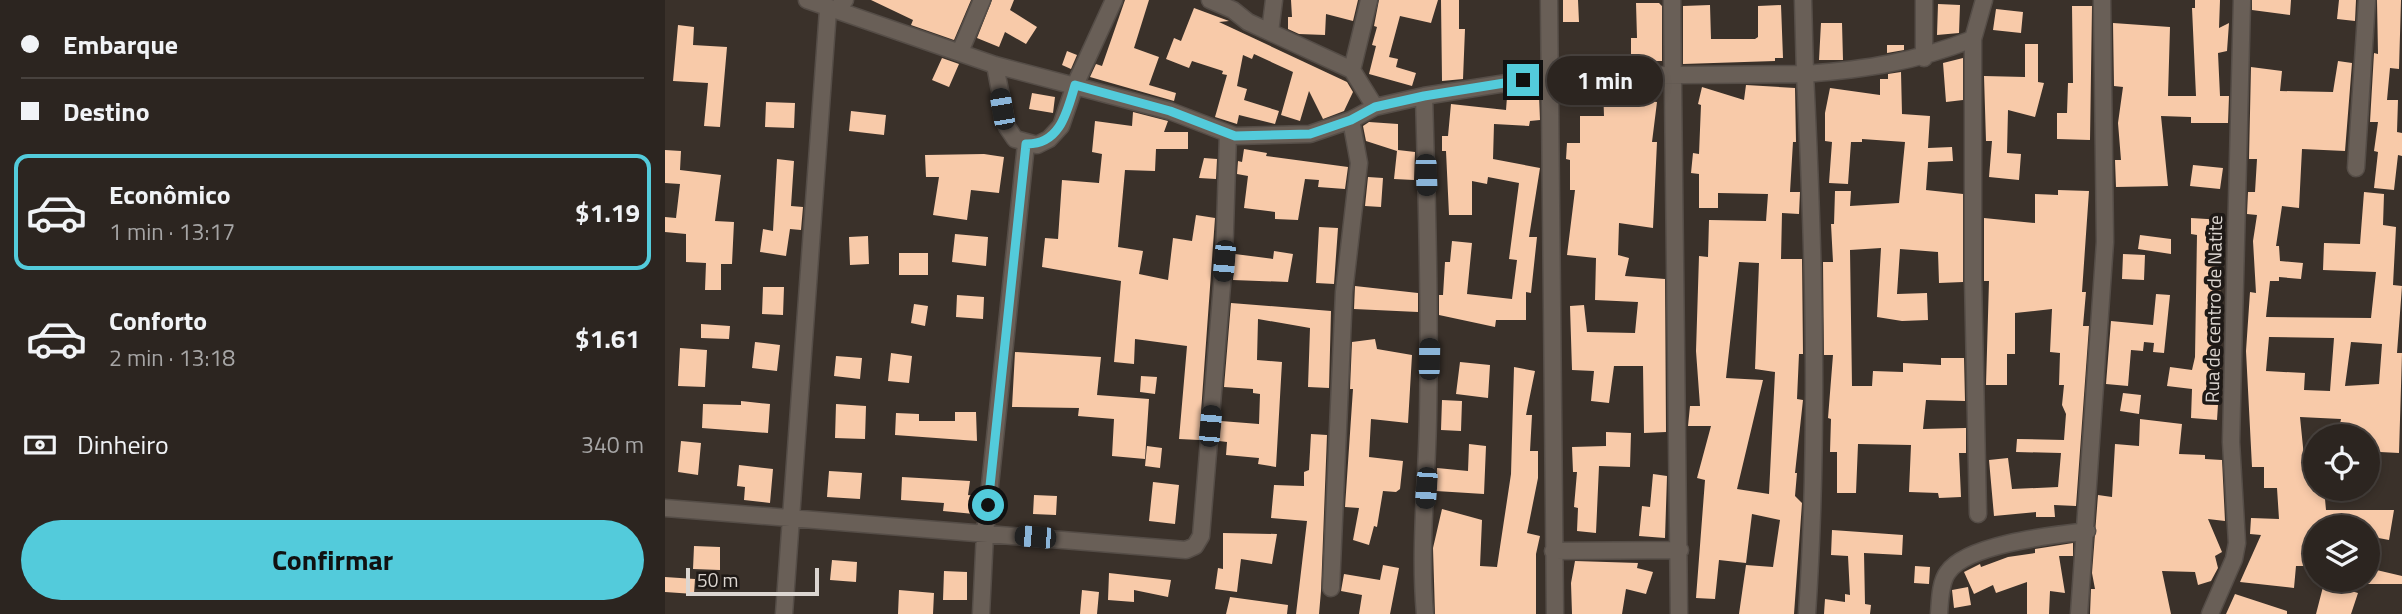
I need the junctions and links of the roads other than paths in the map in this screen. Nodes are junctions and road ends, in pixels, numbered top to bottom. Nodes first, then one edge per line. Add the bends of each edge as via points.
1 (807, 0) edge
2 (845, 0) edge
3 (982, 0) edge
4 (1114, 0) edge
5 (1210, 0) edge
6 (1273, 0) edge
7 (1369, 0) edge
8 (1549, 0) edge
9 (1672, 0) edge
10 (1803, 0) edge
11 (1924, 0) edge
12 (1984, 0) edge
13 (2102, 0) edge
14 (2242, 0) edge
15 (2367, 0) edge
16 (828, 10) junction
17 (1270, 32) junction
18 (1973, 39) junction
19 (960, 52) junction
20 (1924, 58) junction
21 (995, 65) junction
22 (1352, 70) junction
23 (1673, 74) junction
24 (1805, 74) junction
25 (1550, 76) junction
26 (1075, 85) junction
27 (1424, 96) junction
28 (1375, 107) junction
29 (1351, 120) junction
30 (1228, 134) junction
31 (1026, 144) junction
32 (2356, 168) dead end
33 (665, 508) edge
34 (1978, 514) dead end
35 (790, 517) junction
36 (2087, 531) junction
37 (985, 533) junction
38 (1680, 550) junction
39 (1553, 551) junction
40 (1331, 588) dead end
41 (784, 614) edge
42 (981, 614) edge
43 (1425, 614) edge
44 (1555, 614) edge
45 (1679, 614) edge
46 (1807, 614) edge
47 (1939, 614) edge
48 (2079, 614) edge
49 (2210, 614) edge

1 - 16 street
2 - 16 street via 837,9
3 - 19 street
4 - 26 street
5 - 17 street
6 - 17 street
7 - 22 street
8 - 25 street
9 - 23 street
10 - 24 street
11 - 20 street
12 - 18 street
13 - 36 street via 2105,242
14 - 49 street, Rua de centro de Natite via 2231,442 2237,543
15 - 32 street
16 - 19 street
16 - 35 street
17 - 22 street
18 - 20 street
18 - 34 street
19 - 21 street
20 - 24 street via 1871,69
21 - 26 street
21 - 31 street via 1007,127 1015,139
22 - 28 street
23 - 24 street
23 - 25 street
23 - 38 street
24 - 46 street via 1815,280 1814,513
25 - 27 street
25 - 39 street
26 - 30 street via 1170,111
26 - 31 street via 1061,126 1049,139
27 - 28 street
27 - 43 street via 1430,307 1420,565
28 - 29 street
29 - 30 street via 1310,134
29 - 40 street via 1359,163 1343,292
30 - 37 street via 1224,261 1201,536 1195,546 1185,550
31 - 37 street
33 - 35 street
35 - 37 street
35 - 41 street
36 - 47 street via 2024,539 1954,564 1945,575
36 - 48 street
37 - 42 street
38 - 39 street
38 - 45 street
39 - 44 street

